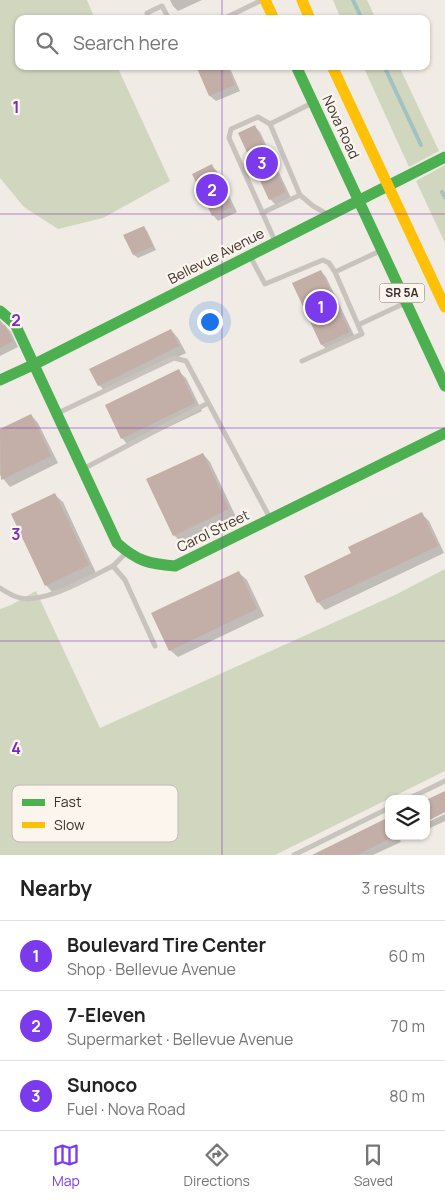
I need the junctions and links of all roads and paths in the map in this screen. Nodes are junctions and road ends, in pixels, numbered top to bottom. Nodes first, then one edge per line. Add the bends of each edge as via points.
1 (264, 0) edge
2 (302, 0) edge
3 (147, 15) edge
4 (167, 15) edge
5 (232, 15) edge
6 (272, 15) edge
7 (308, 15) edge
8 (298, 70) edge
9 (334, 70) edge
10 (313, 103) junction
11 (270, 124) junction
12 (445, 157) edge
13 (388, 186) junction
14 (300, 195) junction
15 (358, 201) junction
16 (262, 212) junction
17 (329, 216) junction
18 (276, 242) junction
19 (381, 250) junction
20 (250, 256) junction
21 (335, 272) junction
22 (406, 303) junction
23 (445, 307) edge
24 (0, 312) edge
25 (358, 325) junction
26 (302, 361) dead end
27 (35, 364) junction
28 (0, 380) edge
29 (445, 386) edge
30 (208, 403) junction
31 (58, 414) junction
32 (445, 432) edge
33 (83, 469) junction
34 (271, 519) junction
35 (127, 552) junction
36 (113, 566) junction
37 (0, 588) edge
38 (156, 646) dead end
39 (445, 780) edge
40 (416, 795) edge
41 (385, 810) edge
42 (294, 855) edge

1 - 5 lane
1 - 6 street
2 - 7 street
3 - 4 lane via 162,6
8 - 10 street, Nova Road / SR 5A
9 - 13 street, Nova Road / SR 5A
10 - 11 lane
10 - 15 street, Nova Road / SR 5A
11 - 14 lane
11 - 16 lane via 258,117 231,129 229,138
12 - 13 street, Bellevue Avenue
13 - 15 street, Bellevue Avenue
13 - 23 street, SR 5A
14 - 16 lane
14 - 17 lane
15 - 17 street, Bellevue Avenue
15 - 19 street, SR 5A
16 - 18 lane
17 - 18 street, Bellevue Avenue
18 - 20 street, Bellevue Avenue
19 - 21 lane
19 - 22 street, SR 5A
20 - 21 lane via 265,284 323,260
20 - 27 street, Bellevue Avenue
21 - 25 lane
22 - 25 lane
22 - 29 street, SR 5A
24 - 27 street, Carol Street via 15,324
25 - 26 lane via 362,334
27 - 28 street, Bellevue Avenue
27 - 31 street, Carol Street
30 - 31 lane via 186,360 174,358
30 - 33 lane
30 - 34 lane
31 - 33 street, Carol Street
32 - 34 street, Carol Street
33 - 35 street, Carol Street via 117,543
34 - 35 street, Carol Street via 175,566 144,563
35 - 36 lane
36 - 37 lane via 41,598 19,598
36 - 38 lane via 125,580
39 - 40 lane
41 - 42 lane

